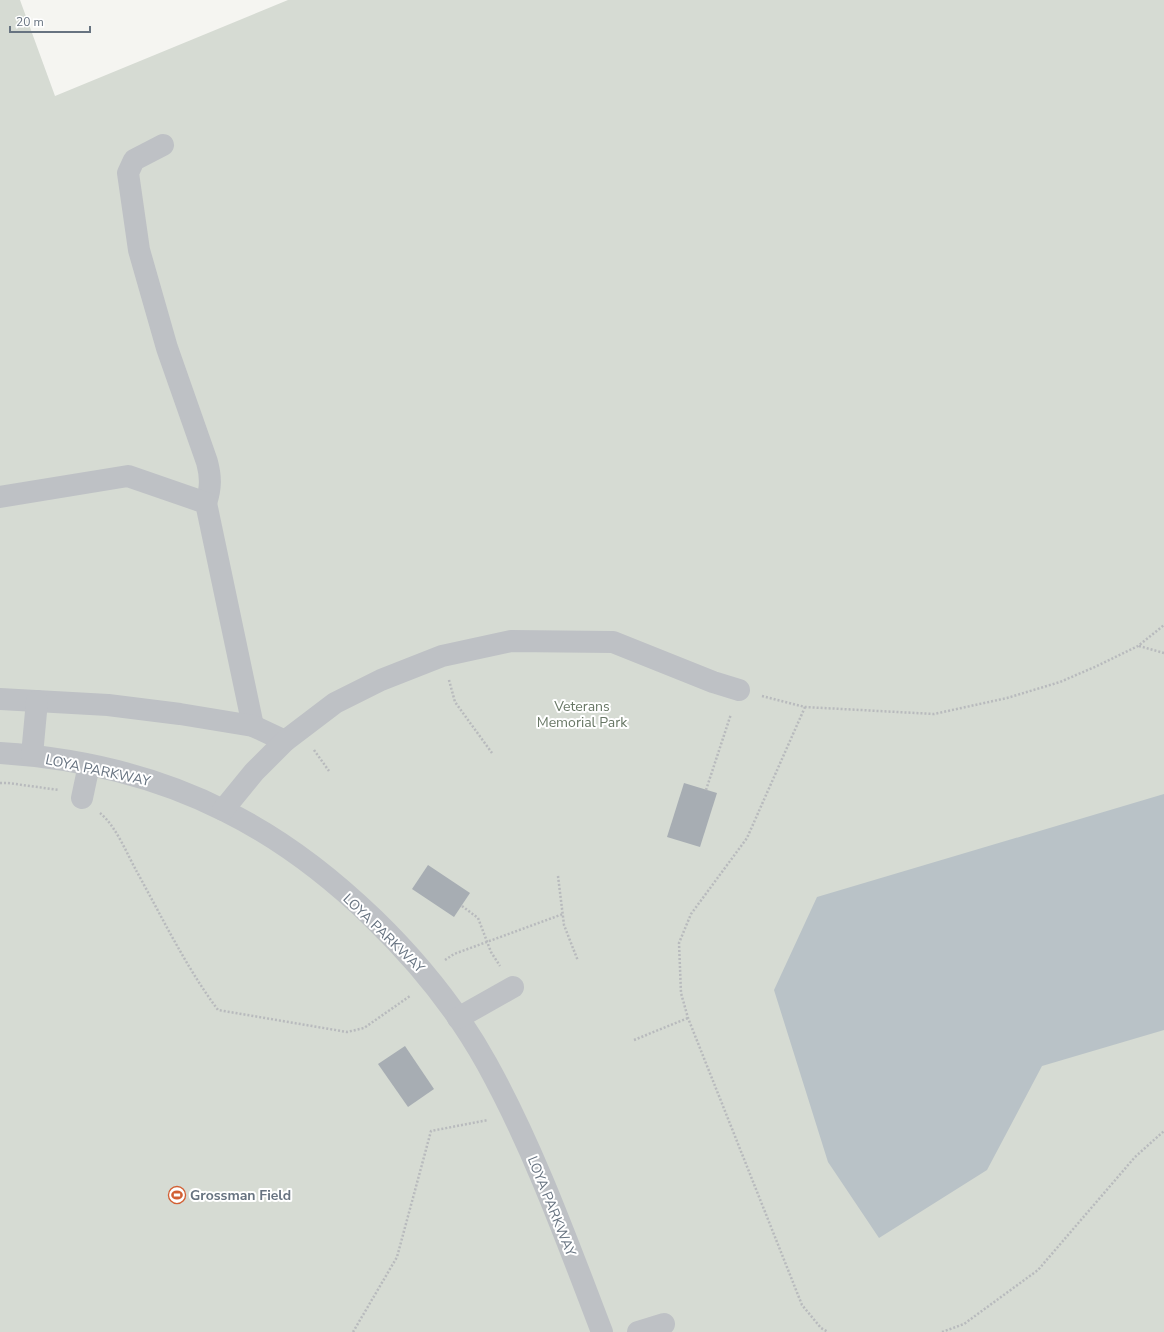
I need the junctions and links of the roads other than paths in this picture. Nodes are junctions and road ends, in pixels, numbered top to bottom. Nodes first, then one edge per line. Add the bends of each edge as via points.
1 (163, 145) dead end
2 (0, 497) edge
3 (206, 503) junction
4 (739, 690) road end
5 (0, 699) edge
6 (37, 701) junction
7 (253, 726) junction
8 (286, 741) junction
9 (0, 753) edge
10 (32, 755) junction
11 (89, 765) junction
12 (82, 798) road end
13 (223, 810) junction
14 (513, 987) dead end
15 (458, 1018) junction
16 (664, 1324) dead end
17 (602, 1332) edge
18 (638, 1332) edge

1 - 3 street via 134,160 128,173 139,250 167,348 210,474 210,490
2 - 3 street via 128,476
3 - 7 street
4 - 8 street via 613,642 511,641 442,656 381,680 335,702
5 - 6 street
6 - 7 street via 108,705
6 - 10 street
7 - 8 street
8 - 13 street via 254,772
9 - 10 street, LOYA PARKWAY
10 - 11 street, LOYA PARKWAY
11 - 12 street
11 - 13 street, LOYA PARKWAY via 155,782
13 - 15 street, LOYA PARKWAY via 255,827 318,870 370,916 427,975
14 - 15 street
15 - 17 street, LOYA PARKWAY via 486,1062 511,1111 546,1190
16 - 18 street

